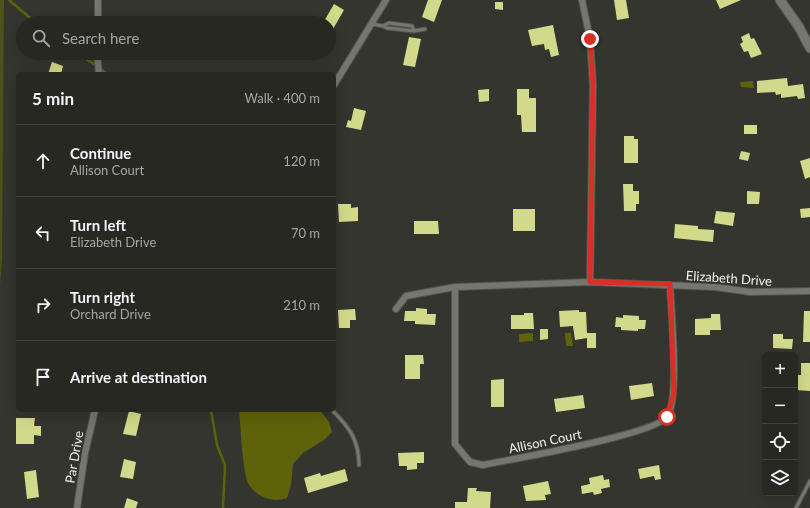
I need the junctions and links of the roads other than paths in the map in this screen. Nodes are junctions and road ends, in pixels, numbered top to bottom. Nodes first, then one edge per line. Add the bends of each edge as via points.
1 (98, 0) edge
2 (386, 0) edge
3 (582, 0) edge
4 (780, 0) edge
5 (98, 16) edge
6 (372, 24) junction
7 (383, 26) junction
8 (424, 29) dead end
9 (414, 31) junction
10 (810, 48) edge
11 (98, 60) edge
12 (99, 72) edge
13 (336, 82) edge
14 (590, 282) junction
15 (670, 284) junction
16 (455, 287) junction
17 (810, 291) edge
18 (396, 309) dead end
19 (95, 412) edge
20 (334, 412) edge
21 (359, 465) dead end
22 (810, 481) edge
23 (77, 508) edge
24 (796, 508) edge

1 - 5 street
2 - 6 street
3 - 14 street via 590,39 593,85
4 - 10 main road
6 - 7 lane
6 - 13 street
7 - 9 lane
7 - 9 lane via 389,23 412,26
8 - 9 lane
11 - 12 street
14 - 15 street, Elizabeth Drive
14 - 16 street, Elizabeth Drive
15 - 16 street, Allison Court via 674,393 667,417 660,423 620,437 483,465 470,462 455,444
15 - 17 street, Elizabeth Drive via 750,292
16 - 18 street, Elizabeth Drive via 406,296
19 - 23 street, Par Drive via 85,453
20 - 21 lane via 354,436
22 - 24 lane

